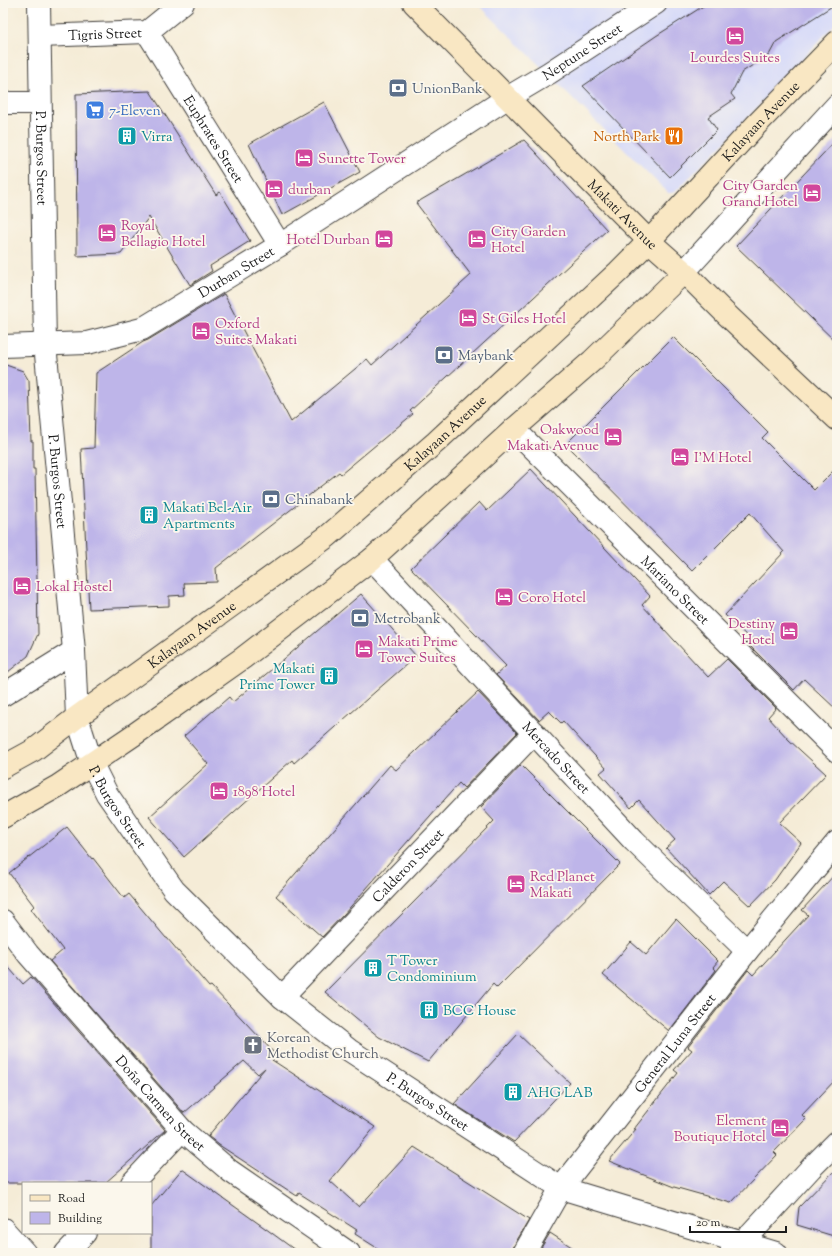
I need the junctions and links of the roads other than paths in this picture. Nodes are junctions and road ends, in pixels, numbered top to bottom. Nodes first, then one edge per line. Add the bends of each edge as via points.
1 (39, 3) edge
2 (183, 3) edge
3 (414, 3) edge
4 (656, 3) edge
5 (147, 32) junction
6 (40, 36) junction
7 (837, 42) edge
8 (507, 98) junction
9 (3, 103) edge
10 (40, 103) junction
11 (837, 105) edge
12 (649, 241) junction
13 (280, 245) junction
14 (684, 272) junction
15 (45, 344) junction
16 (3, 346) edge
17 (837, 419) edge
18 (514, 429) junction
19 (372, 559) junction
20 (74, 651) junction
21 (3, 695) edge
22 (77, 717) junction
23 (534, 733) junction
24 (837, 751) edge
25 (92, 764) junction
26 (3, 767) edge
27 (3, 817) edge
28 (837, 842) edge
29 (3, 921) edge
30 (747, 951) junction
31 (282, 997) junction
32 (182, 1130) junction
33 (837, 1142) edge
34 (133, 1182) edge
35 (561, 1188) junction
36 (3, 1229) edge
37 (84, 1234) edge
38 (737, 1248) edge
39 (25, 1253) edge
40 (66, 1253) edge
41 (349, 1253) edge
42 (524, 1253) edge
43 (776, 1253) edge

1 - 6 street, P. Burgos Street
2 - 5 street, Tigris Street
3 - 8 main road, Makati Avenue
4 - 8 street, Neptune Street via 549,74
5 - 6 street, Tigris Street
5 - 13 street, Euphrates Street
6 - 10 street, P. Burgos Street
7 - 12 main road, Kalayaan Avenue
8 - 12 main road, Makati Avenue
8 - 13 street, Durban Street
9 - 10 street
10 - 15 street, P. Burgos Street
11 - 14 street
12 - 14 main road, Makati Avenue
12 - 22 main road, Kalayaan Avenue via 436,442 328,536
13 - 15 street, Durban Street via 142,329 87,343
14 - 17 main road, Makati Avenue
14 - 18 main road via 592,361
15 - 16 street, Durban Street
15 - 20 street, P. Burgos Street
18 - 19 main road
18 - 24 street, Mariano Street
19 - 23 street, Mercado Street
19 - 25 main road via 243,658
20 - 21 street
20 - 22 street, P. Burgos Street
22 - 25 street, P. Burgos Street
22 - 26 main road, Kalayaan Avenue via 34,750
23 - 30 street, Mercado Street via 634,841
23 - 31 street, Calderon Street
25 - 27 main road
25 - 31 street, P. Burgos Street via 107,794 174,890
28 - 30 street, General Luna Street
29 - 32 street, Doña Carmen Street via 28,954
30 - 35 street, General Luna Street
31 - 35 street, P. Burgos Street via 349,1050
32 - 34 street
32 - 41 street, Doña Carmen Street via 230,1171
33 - 38 street
35 - 38 street, P. Burgos Street
35 - 42 street, General Luna Street
36 - 39 street
37 - 40 street
38 - 43 street, P. Burgos Street

